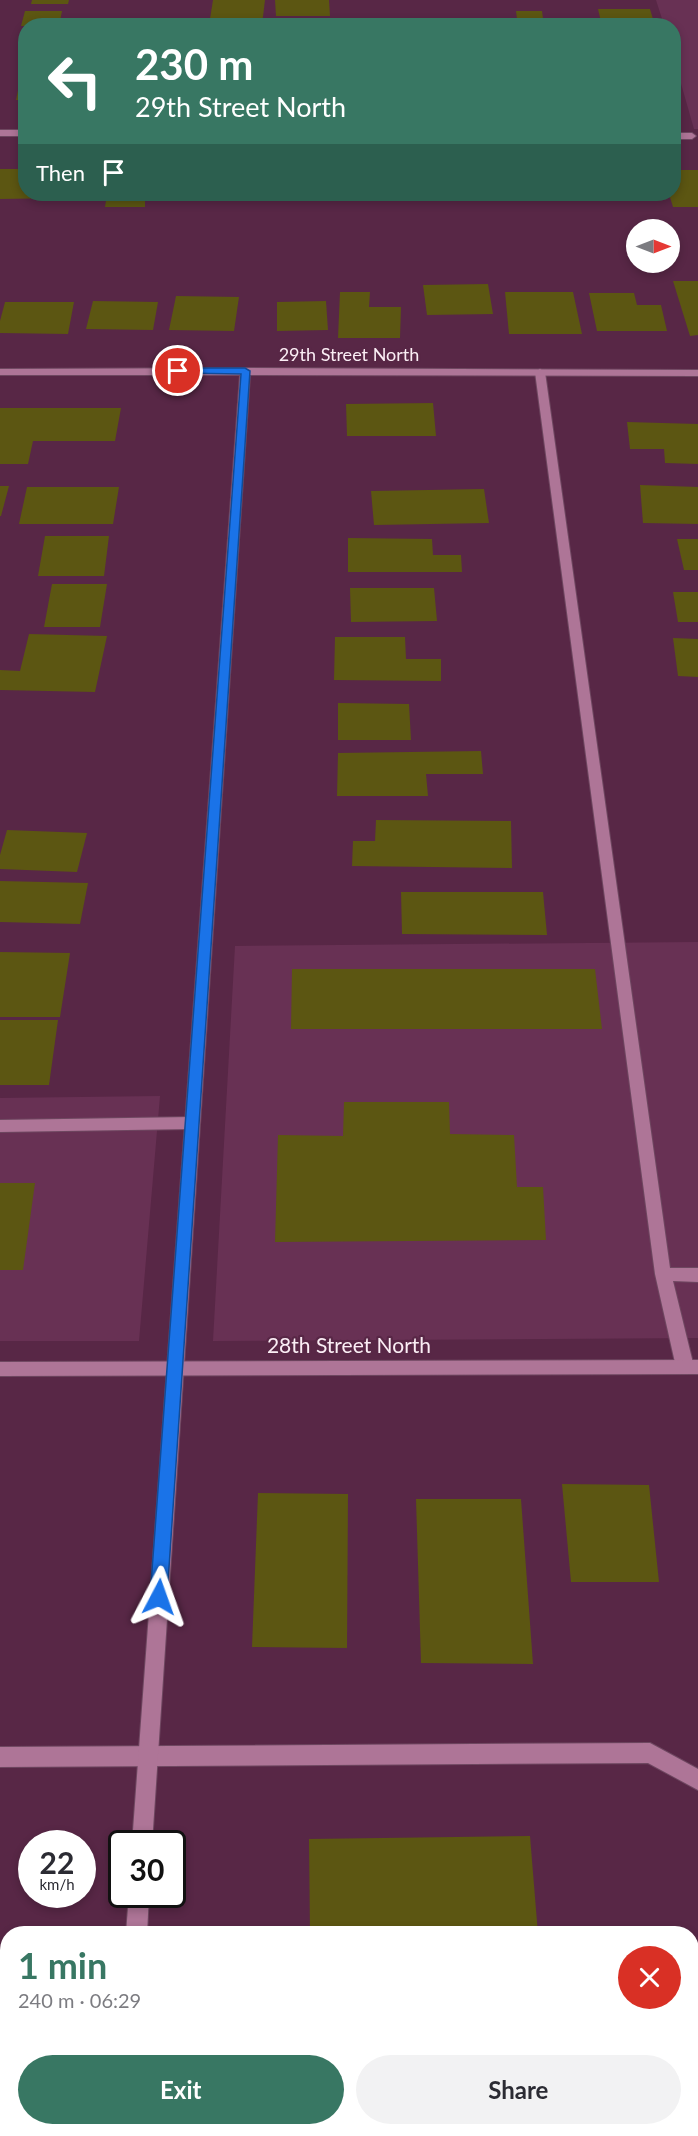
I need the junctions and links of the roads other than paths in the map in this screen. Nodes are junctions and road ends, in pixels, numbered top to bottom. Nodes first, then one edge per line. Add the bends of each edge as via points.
1 (0, 133) edge
2 (18, 133) edge
3 (681, 136) edge
4 (692, 136) dead end
5 (245, 371) junction
6 (0, 372) edge
7 (540, 372) junction
8 (698, 373) edge
9 (192, 1123) junction
10 (0, 1126) edge
11 (663, 1274) junction
12 (698, 1275) edge
13 (691, 1367) edge
14 (0, 1369) edge
15 (174, 1369) junction
16 (0, 1757) edge
17 (148, 1757) junction
18 (698, 1780) edge
19 (143, 1830) edge
20 (138, 1908) edge
21 (137, 1926) edge

1 - 2 street
3 - 4 street
5 - 6 street, 29th Street North
5 - 7 street, 29th Street North
5 - 9 street
7 - 8 street, 29th Street North
7 - 11 street
9 - 10 street
9 - 15 street
11 - 12 street
11 - 13 street
13 - 15 street, 28th Street North
14 - 15 street, 28th Street North
15 - 17 street
16 - 17 street
17 - 18 street via 650,1753
17 - 19 street
20 - 21 street

